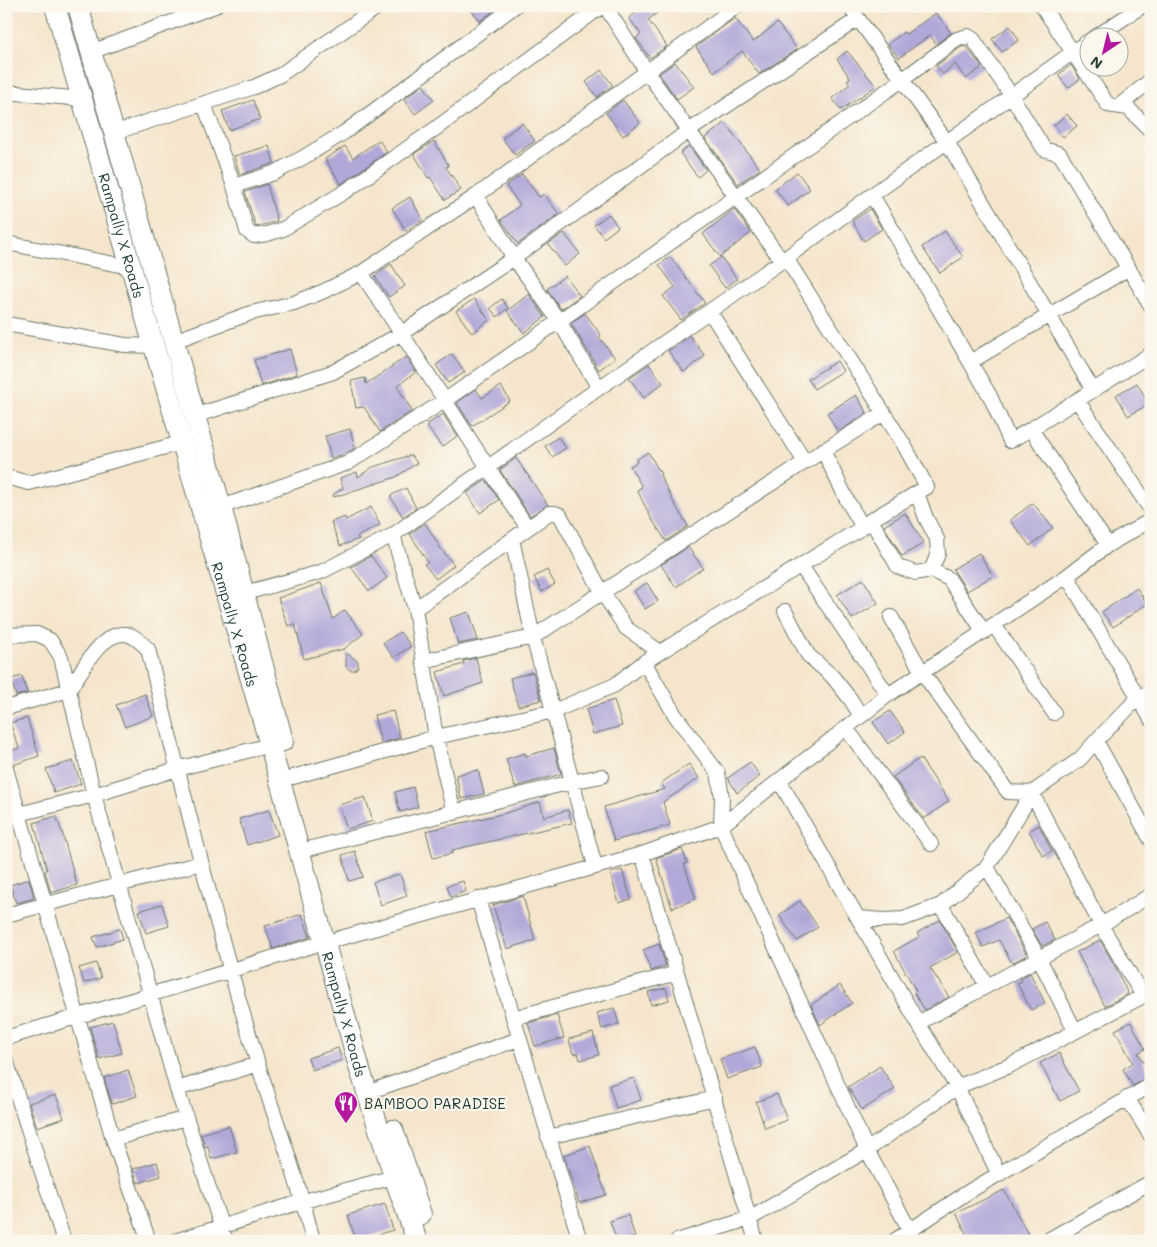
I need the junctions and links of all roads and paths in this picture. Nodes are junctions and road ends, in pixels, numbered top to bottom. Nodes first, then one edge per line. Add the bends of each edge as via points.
1 (55, 6) edge
2 (78, 6) edge
3 (215, 6) edge
4 (379, 6) edge
5 (514, 6) edge
6 (603, 6) edge
7 (737, 6) edge
8 (849, 6) edge
9 (1042, 6) edge
10 (1143, 6) edge
11 (1151, 13) edge
12 (858, 19) junction
13 (1109, 28) edge
14 (1080, 46) edge
15 (1073, 51) junction
16 (91, 52) junction
17 (647, 72) junction
18 (902, 80) junction
19 (1151, 80) edge
20 (6, 92) edge
21 (1011, 95) junction
22 (82, 99) junction
23 (204, 104) junction
24 (1119, 106) junction
25 (690, 130) junction
26 (1151, 131) edge
27 (113, 133) junction
28 (947, 142) junction
29 (234, 186) junction
30 (872, 194) junction
31 (476, 196) junction
32 (736, 196) junction
33 (6, 243) edge
34 (514, 258) junction
35 (784, 260) junction
36 (130, 267) junction
37 (1129, 268) junction
38 (361, 273) junction
39 (1151, 306) edge
40 (710, 312) junction
41 (1050, 316) junction
42 (559, 321) junction
43 (6, 324) edge
44 (402, 333) junction
45 (174, 340) junction
46 (153, 346) junction
47 (1151, 354) edge
48 (970, 362) junction
49 (599, 388) junction
50 (1093, 390) junction
51 (1078, 400) junction
52 (444, 401) junction
53 (884, 413) junction
54 (194, 416) junction
55 (1031, 429) junction
56 (181, 443) junction
57 (823, 450) junction
58 (805, 462) junction
59 (209, 466) junction
60 (487, 467) junction
61 (189, 470) junction
62 (6, 477) edge
63 (917, 493) junction
64 (221, 507) junction
65 (1151, 510) edge
66 (1151, 520) edge
67 (867, 523) junction
68 (528, 528) junction
69 (393, 536) junction
70 (512, 538) junction
71 (1108, 545) junction
72 (801, 566) junction
73 (931, 570) junction
74 (1067, 576) junction
75 (602, 592) junction
76 (245, 593) junction
77 (415, 609) junction
78 (785, 611) dead end
79 (891, 617) dead end
80 (989, 628) junction
81 (6, 635) edge
82 (533, 637) junction
83 (660, 652) junction
84 (423, 661) junction
85 (644, 662) junction
86 (922, 672) junction
87 (69, 690) junction
88 (888, 695) junction
89 (1145, 695) edge
90 (6, 708) edge
91 (554, 711) junction
92 (1054, 713) dead end
93 (861, 716) junction
94 (1151, 719) edge
95 (846, 728) junction
96 (436, 738) junction
97 (1096, 741) junction
98 (270, 744) junction
99 (6, 769) edge
100 (177, 769) junction
101 (602, 776) dead end
102 (293, 777) junction
103 (779, 780) junction
104 (571, 782) junction
105 (1032, 793) junction
106 (94, 795) junction
107 (454, 812) junction
108 (19, 814) junction
109 (721, 826) junction
110 (1151, 840) edge
111 (931, 844) dead end
112 (312, 848) junction
113 (642, 854) junction
114 (201, 863) junction
115 (595, 866) junction
116 (987, 867) junction
117 (120, 886) junction
118 (1151, 895) edge
119 (478, 899) junction
120 (45, 904) junction
121 (941, 905) junction
122 (6, 915) edge
123 (858, 918) junction
124 (1101, 926) junction
125 (331, 940) junction
126 (1039, 958) junction
127 (231, 970) junction
128 (677, 973) junction
129 (987, 986) junction
130 (1147, 994) edge
131 (150, 995) junction
132 (78, 1015) junction
133 (513, 1018) junction
134 (918, 1024) junction
135 (1075, 1031) junction
136 (6, 1038) edge
137 (519, 1039) junction
138 (6, 1060) edge
139 (258, 1064) junction
140 (1151, 1085) edge
141 (957, 1087) junction
142 (380, 1088) junction
143 (177, 1089) junction
144 (715, 1098) junction
145 (1127, 1098) junction
146 (186, 1118) junction
147 (1151, 1136) edge
148 (548, 1137) junction
149 (113, 1139) junction
150 (867, 1150) junction
151 (999, 1175) junction
152 (394, 1177) junction
153 (1151, 1182) edge
154 (304, 1202) junction
155 (751, 1218) junction
156 (221, 1227) junction
157 (910, 1231) junction
158 (64, 1241) edge
159 (149, 1241) edge
160 (175, 1241) edge
161 (226, 1241) edge
162 (313, 1241) edge
163 (417, 1241) edge
164 (430, 1241) edge
165 (580, 1241) edge
166 (677, 1241) edge
167 (756, 1241) edge
168 (894, 1241) edge
169 (1046, 1241) edge

1 - 22 main road, Rampally X Roads
2 - 16 main road
3 - 16 street
4 - 23 street via 280,74 254,87
5 - 29 street via 345,132 274,173
6 - 17 street
6 - 29 street via 346,191 283,230 250,234
7 - 17 street
8 - 12 street
9 - 15 street
10 - 11 street
10 - 13 street
12 - 18 street
12 - 25 street
14 - 15 street
15 - 21 street
15 - 24 street via 1108,104
16 - 27 main road
17 - 25 street
17 - 31 street
18 - 21 street via 957,39 968,36
18 - 28 street
18 - 32 street
19 - 24 street
20 - 22 street
21 - 28 street
21 - 37 street via 1044,149 1060,154
22 - 36 main road, Rampally X Roads
23 - 27 street
23 - 29 street
24 - 26 street via 1128,108
25 - 32 street
25 - 34 street
27 - 45 main road
28 - 30 street
28 - 41 street
30 - 35 street
30 - 48 street
31 - 34 street
31 - 38 street
32 - 35 street
32 - 42 street
33 - 36 street
34 - 42 street
34 - 44 street
35 - 40 street
35 - 53 street
36 - 46 main road, Rampally X Roads
37 - 39 street
37 - 41 street
38 - 44 street
38 - 45 street via 294,303 251,312
40 - 49 street
40 - 58 street
41 - 48 street
41 - 50 street
42 - 49 street
42 - 52 street
43 - 46 street
44 - 52 street
44 - 54 street via 333,372
45 - 54 main road
46 - 56 main road, Rampally X Roads
47 - 50 street
48 - 55 street via 1010,441
49 - 60 street
50 - 51 street
51 - 55 street
51 - 65 street
52 - 60 street
52 - 64 street via 348,463
53 - 57 street
53 - 63 street via 927,487
54 - 59 main road
55 - 71 street
56 - 61 main road, Rampally X Roads
56 - 62 street via 29,483
57 - 58 street
57 - 67 street via 848,502
58 - 75 street
59 - 61 main road
59 - 64 main road
60 - 68 street
60 - 69 street
61 - 98 main road, Rampally X Roads
63 - 67 street
63 - 73 street via 936,539 938,554
64 - 76 main road
66 - 71 street
67 - 72 street
67 - 73 street via 898,567 916,573
68 - 70 street
68 - 75 street via 549,513 560,515
69 - 76 street via 320,572
69 - 77 street
70 - 77 street
70 - 82 street
71 - 74 street
72 - 83 street
72 - 88 street
73 - 80 street via 948,580
74 - 80 street
74 - 89 street
75 - 82 street
75 - 83 street via 626,628
76 - 102 main road
77 - 84 street
78 - 93 street via 808,655 832,676
79 - 86 street
80 - 86 street
80 - 92 street
81 - 87 street via 37,634 50,640 61,657
82 - 84 street
82 - 91 street
83 - 85 street
84 - 96 street
85 - 91 street via 615,685
85 - 109 street via 675,714 718,773 722,797
86 - 88 street
86 - 105 street via 1008,792
87 - 90 street
87 - 100 street via 98,647 115,636 126,634 136,638 148,650
87 - 106 street
88 - 93 street
89 - 94 street
89 - 97 street
91 - 96 street
91 - 104 street
93 - 95 street
95 - 103 street
95 - 111 street
96 - 102 street
96 - 107 street
97 - 105 street via 1080,759
97 - 110 street
98 - 100 street
98 - 125 main road, Rampally X Roads
99 - 108 street
100 - 106 street
100 - 114 street
101 - 104 street
102 - 112 main road
103 - 109 street
103 - 123 street
104 - 107 street
104 - 115 street
105 - 116 street
105 - 124 street
106 - 108 street
106 - 117 street
107 - 112 street
108 - 120 street
109 - 113 street
109 - 150 street
112 - 125 main road
113 - 115 street
113 - 128 street
114 - 117 street
114 - 127 street
115 - 119 street
116 - 121 street
116 - 126 street
117 - 120 street
117 - 131 street
118 - 124 street
119 - 125 street
119 - 133 street
120 - 122 street
120 - 132 street
121 - 123 street via 903,919
121 - 129 street
123 - 134 street
124 - 126 street
124 - 130 street
125 - 127 street
125 - 142 main road
125 - 152 main road, Rampally X Roads via 360,1070
126 - 129 street
126 - 135 street
127 - 131 street
127 - 139 street
128 - 133 street
128 - 144 street
129 - 134 street
130 - 135 street
131 - 132 street
131 - 143 street
132 - 136 street
132 - 149 street
133 - 137 street
134 - 141 street
135 - 141 street
137 - 142 street
137 - 148 street
138 - 158 street
139 - 143 street
139 - 154 street
140 - 145 street
141 - 150 street
141 - 151 street
142 - 164 main road
143 - 146 street
144 - 148 street
144 - 155 street
145 - 147 street
145 - 151 street
146 - 149 street
146 - 156 street
148 - 165 street
149 - 159 street
150 - 155 street
150 - 157 street
151 - 157 street
152 - 154 street
152 - 163 main road, Rampally X Roads
153 - 169 street
154 - 156 street
154 - 162 street
155 - 166 street
155 - 167 street
156 - 160 street
156 - 161 street
157 - 168 street

